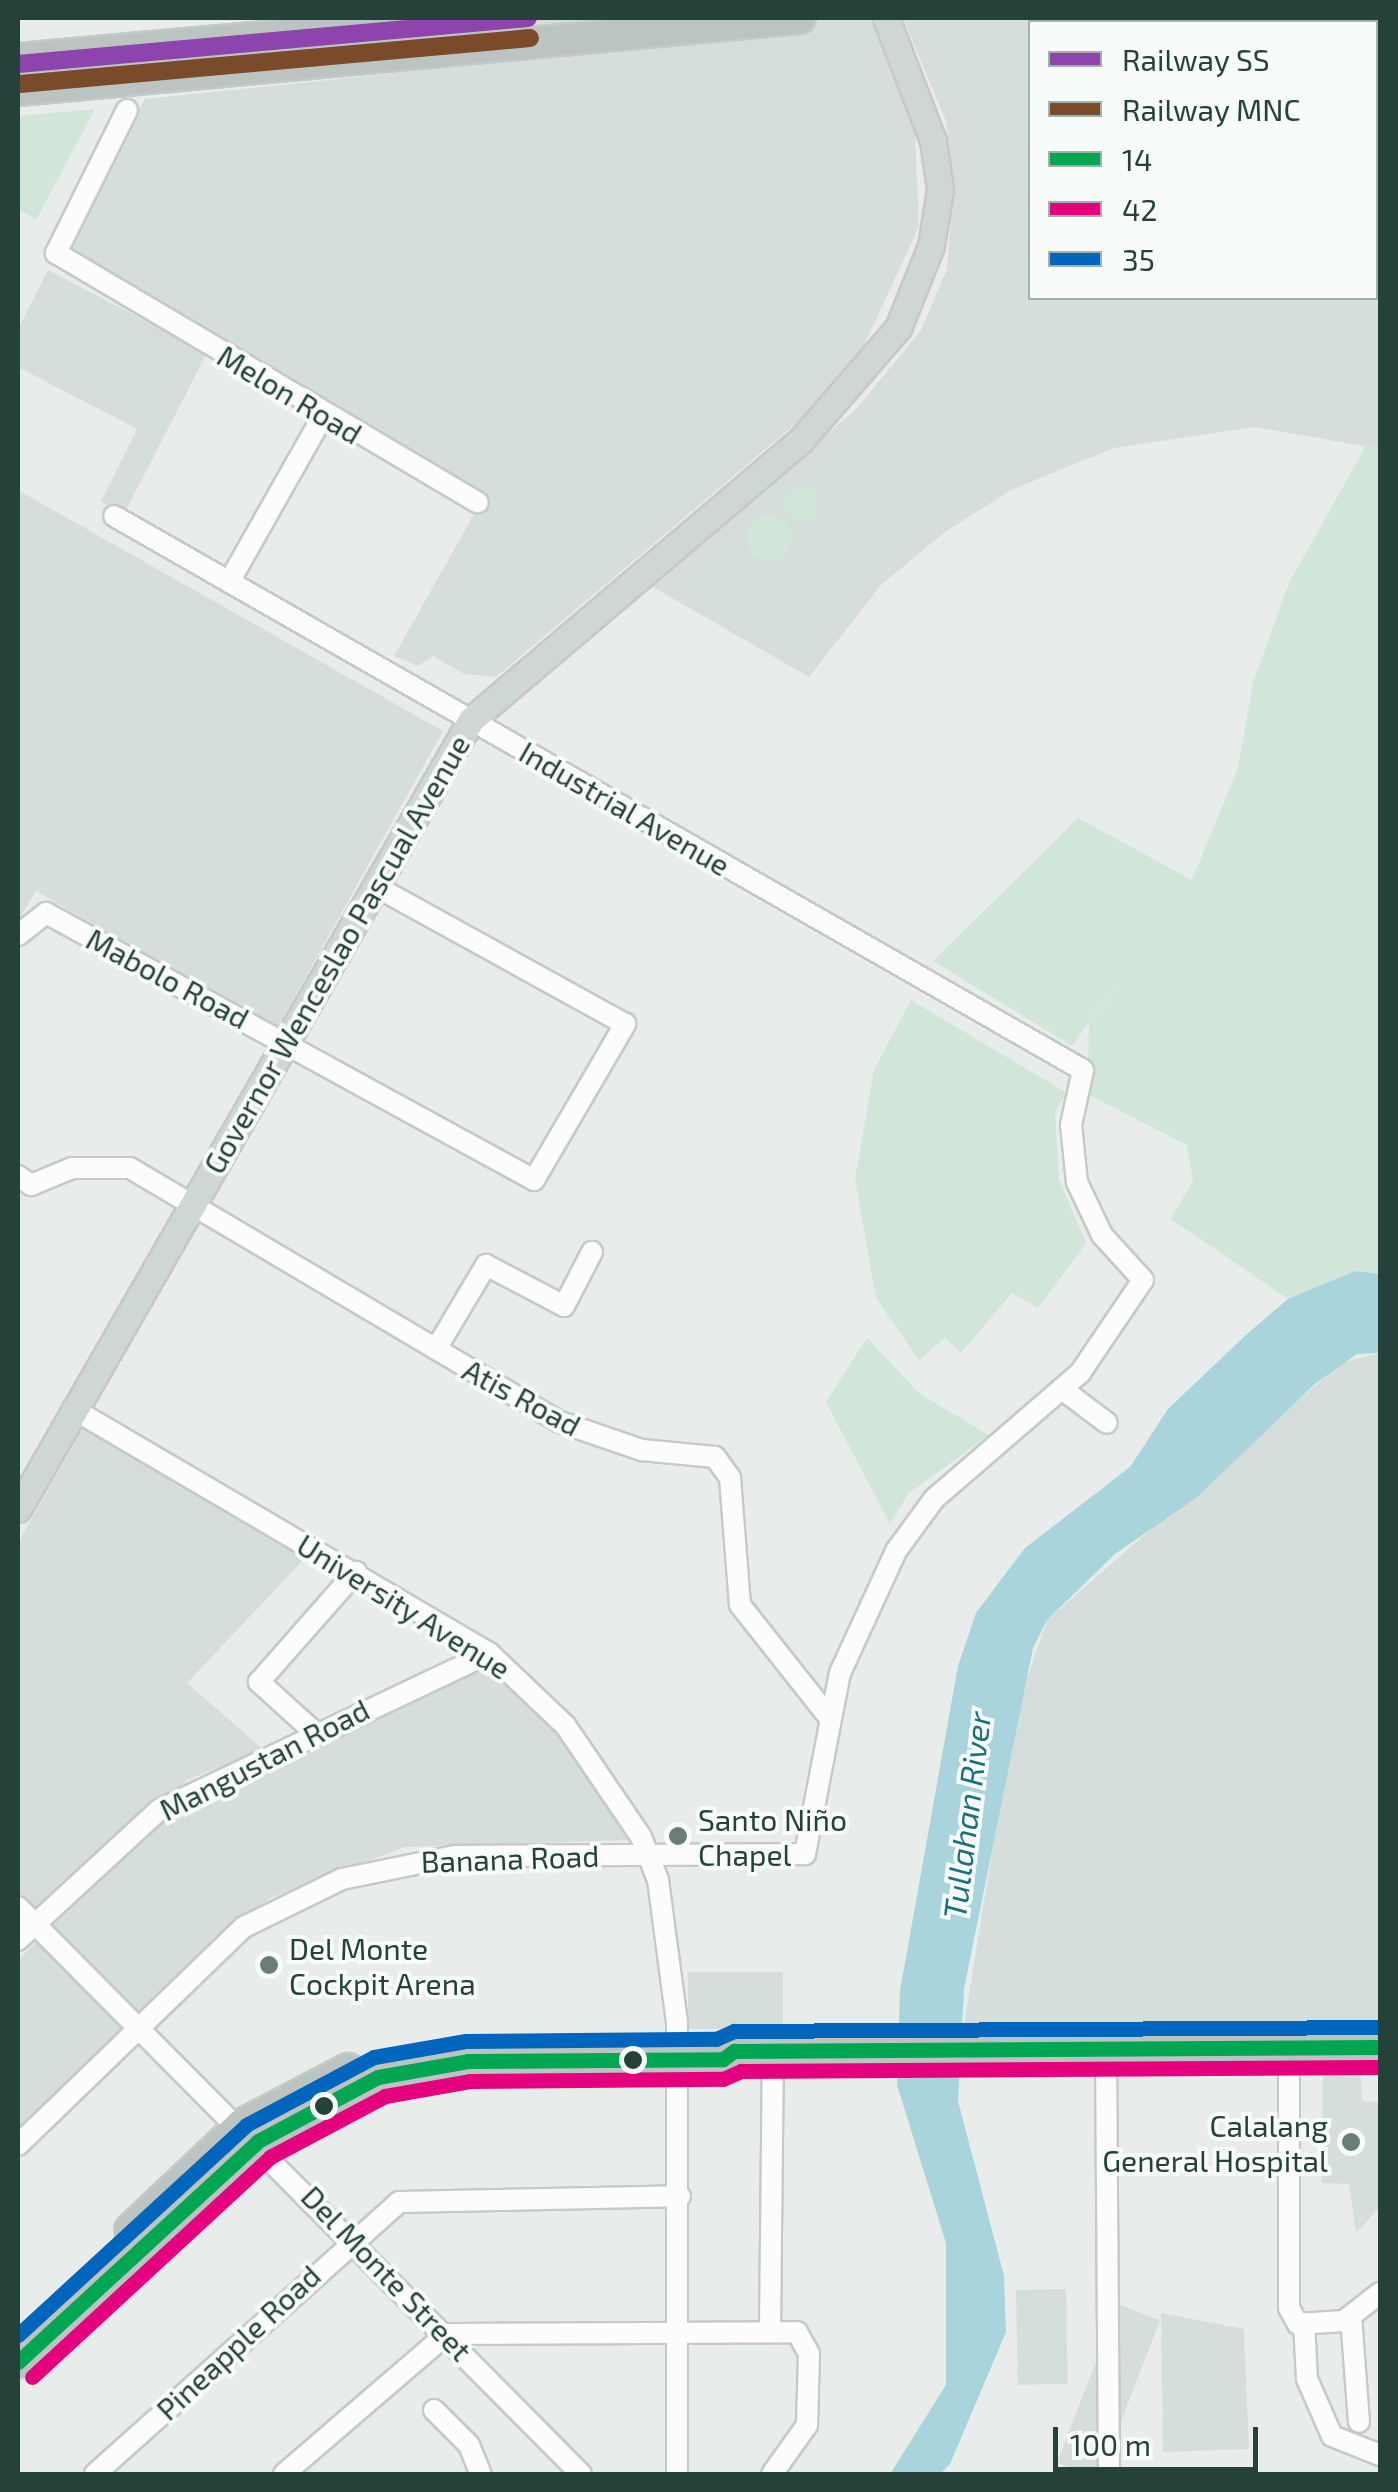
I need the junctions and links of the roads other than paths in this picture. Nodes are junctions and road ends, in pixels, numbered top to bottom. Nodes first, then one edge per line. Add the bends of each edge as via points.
1 (477, 18) edge
2 (800, 18) edge
3 (886, 18) edge
4 (18, 59) edge
5 (18, 90) edge
6 (127, 110) dead end
7 (324, 414) junction
8 (478, 503) dead end
9 (114, 516) dead end
10 (229, 582) junction
11 (472, 720) junction
12 (377, 887) junction
13 (18, 935) edge
14 (285, 1043) junction
15 (18, 1176) edge
16 (193, 1202) junction
17 (592, 1252) dead end
18 (436, 1349) junction
19 (1062, 1389) junction
20 (73, 1409) junction
21 (1107, 1423) dead end
22 (18, 1509) edge
23 (356, 1572) junction
24 (489, 1654) junction
25 (828, 1716) junction
26 (312, 1730) junction
27 (651, 1856) junction
28 (18, 1907) edge
29 (34, 1923) junction
30 (18, 1940) edge
31 (141, 2023) junction
32 (1380, 2047) edge
33 (1106, 2048) junction
34 (678, 2050) junction
35 (1288, 2050) junction
36 (773, 2051) junction
37 (250, 2133) junction
38 (18, 2145) edge
39 (680, 2196) junction
40 (352, 2237) junction
41 (1380, 2293) edge
42 (1296, 2316) junction
43 (1351, 2316) junction
44 (770, 2332) junction
45 (679, 2333) junction
46 (447, 2334) junction
47 (18, 2336) edge
48 (18, 2362) edge
49 (434, 2410) dead end
50 (1360, 2422) dead end
51 (1380, 2456) edge
52 (95, 2474) edge
53 (284, 2474) edge
54 (481, 2474) edge
55 (581, 2474) edge
56 (677, 2474) edge
57 (772, 2474) edge
58 (1110, 2474) edge

1 - 4 highway
2 - 5 highway
3 - 11 main road, Governor Wenceslao Pascual Avenue via 932,141 940,189 931,246 898,328 800,442
6 - 7 street, Melon Road via 55,248
7 - 8 street, Melon Road
7 - 10 street
9 - 10 street, Industrial Avenue
10 - 11 street, Industrial Avenue
11 - 12 main road, Governor Wenceslao Pascual Avenue
11 - 19 street, Industrial Avenue via 1083,1070 1071,1125 1078,1182 1102,1234 1143,1280
12 - 14 main road, Governor Wenceslao Pascual Avenue
12 - 14 street, Mabolo Road via 626,1024 534,1180
13 - 14 street, Mabolo Road via 46,913
14 - 16 main road, Governor Wenceslao Pascual Avenue
15 - 16 street, Atis Road via 32,1185 72,1168 130,1168
16 - 18 street, Atis Road
16 - 20 main road, Governor Wenceslao Pascual Avenue
17 - 18 street via 564,1306 486,1264
18 - 25 street, Atis Road via 560,1422 642,1450 722,1463 740,1605
19 - 21 street
19 - 25 street via 921,1513 856,1631
20 - 22 main road, Governor Wenceslao Pascual Avenue
20 - 23 street, University Avenue
23 - 24 street, University Avenue
23 - 26 street via 260,1678
24 - 26 street, Mangustan Road
24 - 27 street, University Avenue via 565,1725
25 - 27 street, Banana Road via 805,1854
26 - 29 street, Mangustan Road via 159,1810
27 - 31 street, Banana Road via 455,1856 342,1879 244,1927
27 - 34 street, University Avenue
28 - 29 street, Del Monte Street
29 - 30 street, Mangustan Road
29 - 31 street, Del Monte Street
31 - 37 street, Del Monte Street
31 - 38 street, Banana Road
32 - 35 highway
33 - 35 highway
33 - 36 highway
33 - 58 street
34 - 36 highway
34 - 37 highway via 431,2047 318,2080
34 - 39 street, University Avenue
35 - 42 street
36 - 44 street
37 - 40 street, Del Monte Street
37 - 47 highway
37 - 48 highway
39 - 40 street, Pineapple Road via 412,2200
39 - 45 street, University Avenue
40 - 46 street, Del Monte Street
40 - 52 street, Pineapple Road
41 - 43 street
42 - 43 street
42 - 51 street via 1307,2380 1332,2436
43 - 50 street
44 - 45 street
44 - 57 street via 803,2334 809,2354 808,2425
45 - 46 street
45 - 56 street, University Avenue
46 - 53 street
46 - 55 street, Del Monte Street
49 - 54 street via 470,2444

